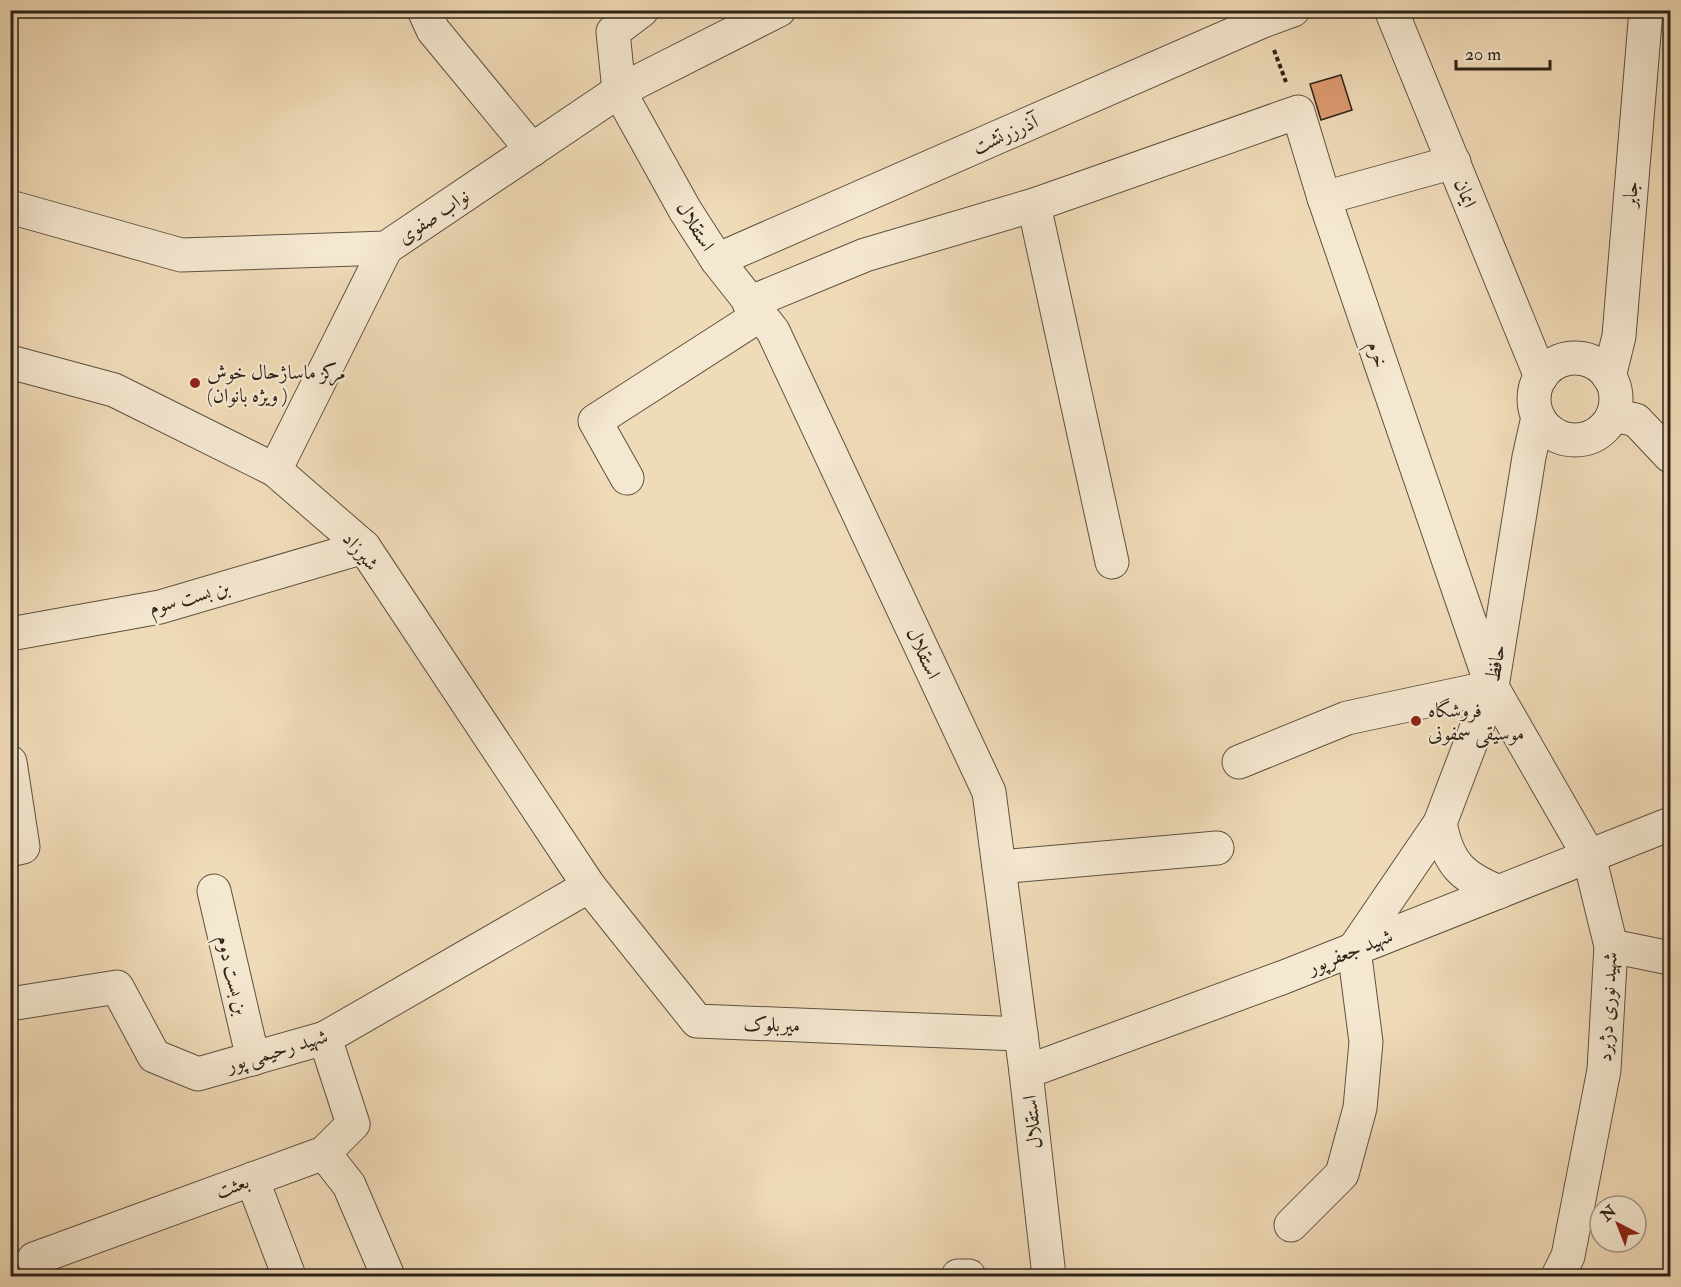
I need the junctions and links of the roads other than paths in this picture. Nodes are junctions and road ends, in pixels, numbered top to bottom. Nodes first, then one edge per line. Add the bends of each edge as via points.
1 (424, 10) edge
2 (642, 10) edge
3 (779, 10) edge
4 (1293, 10) edge
5 (1391, 10) edge
6 (1646, 10) edge
7 (619, 91) junction
8 (532, 150) junction
9 (1454, 162) junction
10 (1324, 198) junction
11 (1034, 205) junction
12 (10, 207) edge
13 (386, 248) junction
14 (717, 260) junction
15 (754, 309) junction
16 (10, 362) edge
17 (1541, 377) junction
18 (1609, 377) junction
19 (1613, 415) junction
20 (1538, 417) junction
21 (1671, 456) edge
22 (275, 470) junction
23 (627, 478) dead end
24 (364, 547) junction
25 (1112, 562) dead end
26 (10, 634) edge
27 (1492, 687) junction
28 (10, 762) edge
29 (1239, 762) dead end
30 (1440, 823) junction
31 (1671, 824) edge
32 (1217, 848) dead end
33 (10, 850) edge
34 (1589, 856) junction
35 (999, 867) junction
36 (589, 886) junction
37 (214, 891) dead end
38 (1499, 892) junction
39 (1611, 946) junction
40 (1354, 949) junction
41 (1671, 958) edge
42 (10, 1004) edge
43 (1021, 1034) junction
44 (325, 1038) junction
45 (253, 1059) junction
46 (1026, 1072) junction
47 (324, 1153) junction
48 (252, 1179) junction
49 (1290, 1225) dead end
50 (41, 1276) edge
51 (290, 1276) edge
52 (388, 1276) edge
53 (958, 1276) edge
54 (969, 1276) edge
55 (1049, 1276) edge
56 (1558, 1276) edge

1 - 8 street via 433,30
2 - 7 street via 613,32
3 - 7 street, نواب صفوی
4 - 14 street, آذرزرتشت
5 - 9 street, ایمان
6 - 18 street, جابر via 1619,336
7 - 8 street, نواب صفوی
7 - 14 street, استقلال
8 - 13 street, نواب صفوی
9 - 10 street
9 - 17 street, ایمان
10 - 11 street, خرم via 1298,112
10 - 27 street, خرم
11 - 15 street via 865,255
11 - 25 street
12 - 13 street, نواب صفوی via 181,255
13 - 22 street
14 - 15 street, استقلال
15 - 23 street via 596,421
15 - 35 street, استقلال via 774,332 989,792
16 - 22 street, شیرزاد via 114,390
17 - 18 street via 1557,363 1576,358 1589,361
17 - 20 street via 1535,390
18 - 19 street via 1615,388
19 - 20 street via 1606,426 1584,440 1570,440 1551,432
19 - 21 street via 1636,420
20 - 27 street, حافظ
22 - 24 street, شیرزاد
24 - 26 street, بن بست سوم via 159,607
24 - 36 street, شیرزاد
27 - 29 street via 1347,718
27 - 30 street, حافظ
27 - 34 street, شهید نوری دژبرد
28 - 33 street via 23,847
30 - 38 street via 1444,844 1458,868 1473,882
30 - 40 street, حافظ
31 - 34 street, شهید جعفرپور
32 - 35 street
34 - 38 street, شهید جعفرپور
34 - 39 street, شهید نوری دژبرد
35 - 43 street, استقلال
36 - 43 street, میربلوک via 697,1021
36 - 44 street, شهید رحیمی پور
37 - 45 street, بن بست دوم
38 - 40 street, شهید جعفرپور
39 - 41 street
39 - 56 street, شهید نوری دژبرد via 1604,1070 1568,1256
40 - 46 street, شهید جعفرپور
40 - 49 street via 1366,1042 1360,1108 1342,1174
42 - 45 street, شهید رحیمی پور via 117,987 154,1056 198,1074
43 - 46 street, استقلال
44 - 45 street, شهید رحیمی پور
44 - 47 street, بعثت via 353,1124
46 - 55 street, استقلال
47 - 48 street, بعثت
47 - 52 street via 349,1185
48 - 50 street, بعثت via 34,1259
48 - 51 street
53 - 54 street

